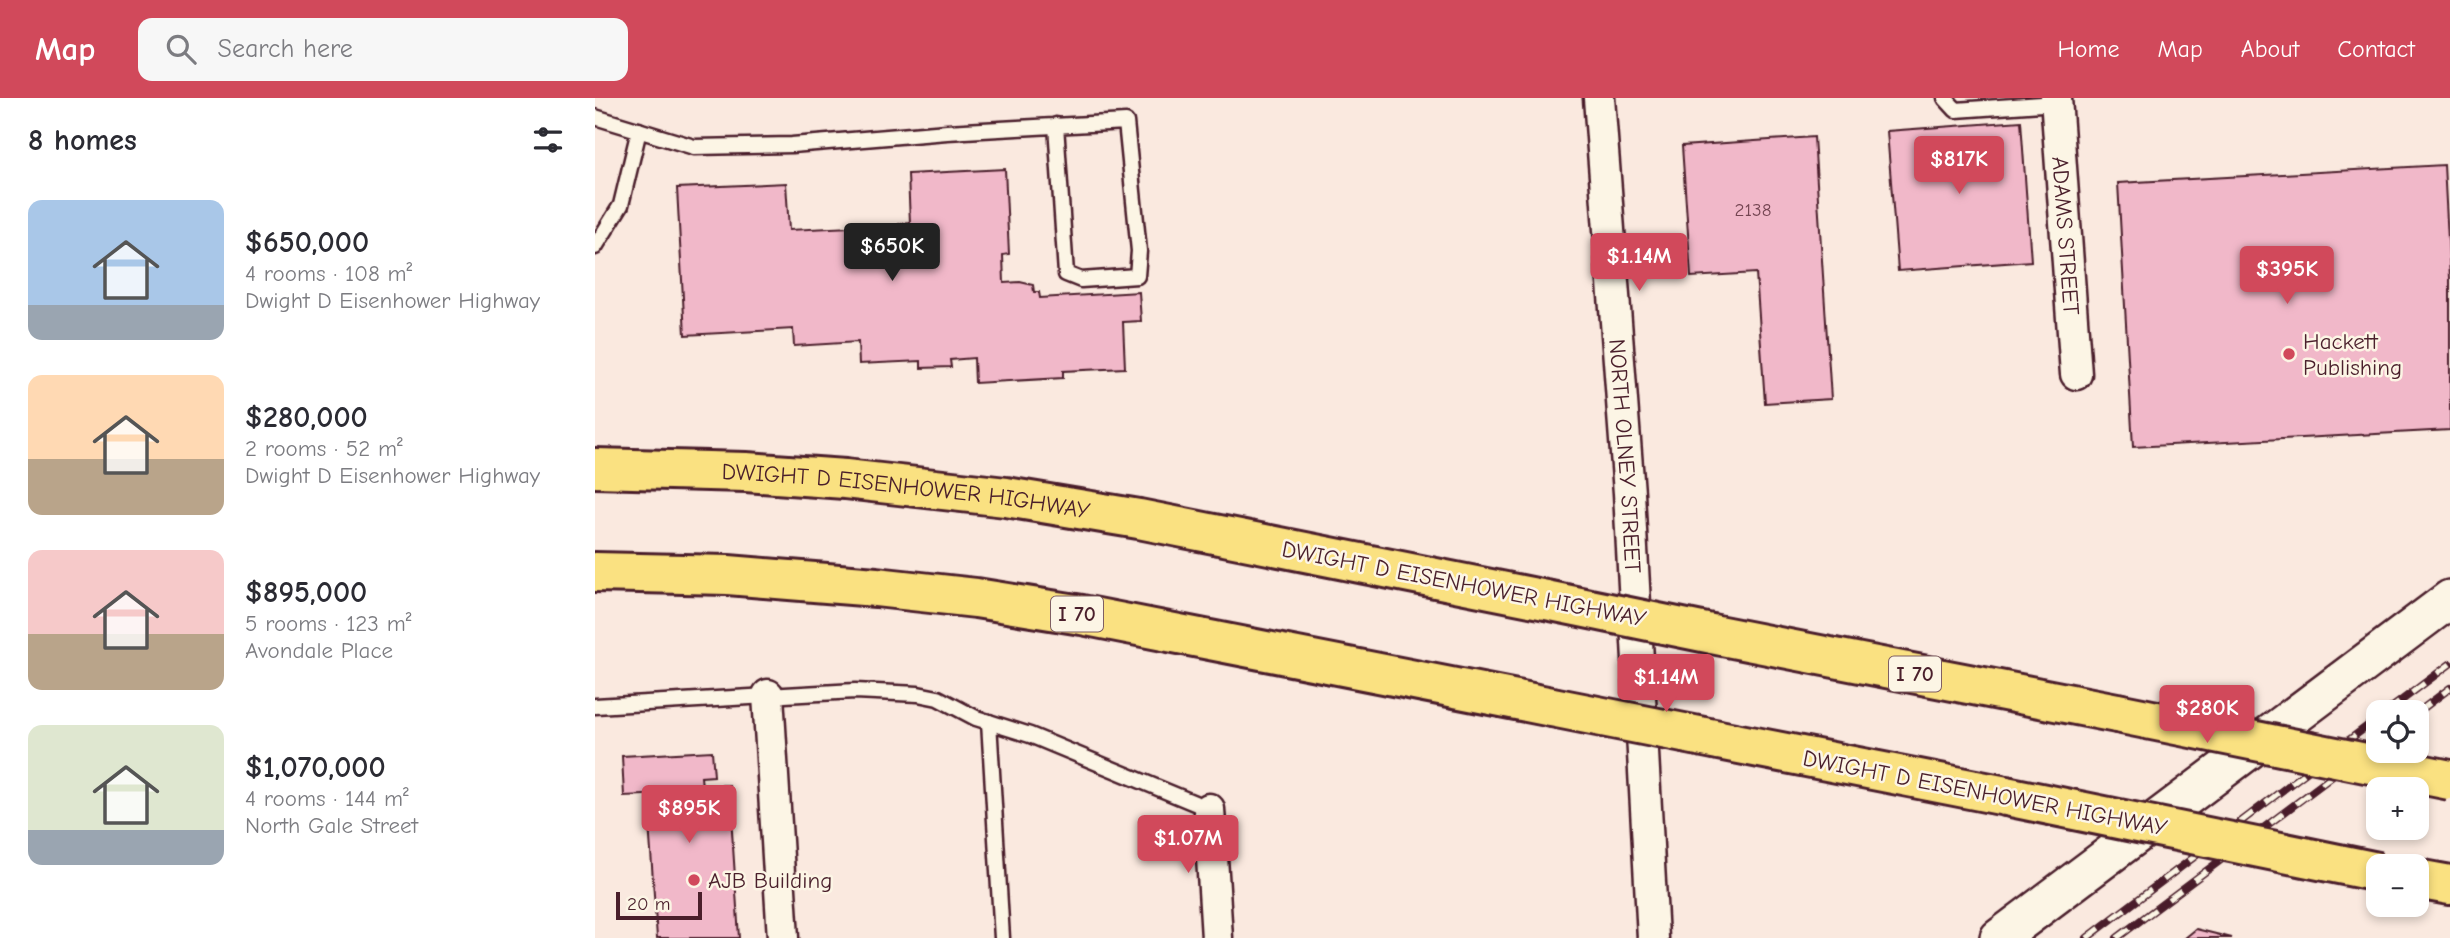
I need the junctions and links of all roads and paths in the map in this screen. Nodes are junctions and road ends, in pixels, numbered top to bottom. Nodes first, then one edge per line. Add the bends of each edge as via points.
1 (1599, 98) edge
2 (1945, 98) edge
3 (2056, 101) edge
4 (595, 117) edge
5 (1056, 125) junction
6 (639, 130) junction
7 (595, 247) edge
8 (2076, 374) dead end
9 (595, 468) edge
10 (595, 572) edge
11 (2450, 598) edge
12 (768, 695) junction
13 (595, 706) edge
14 (989, 722) junction
15 (2450, 780) edge
16 (1209, 809) joint
17 (2366, 870) edge
18 (2429, 881) edge
19 (2450, 885) edge
20 (783, 938) edge
21 (1002, 938) edge
22 (1217, 938) edge
23 (1653, 938) edge
24 (1999, 938) edge

1 - 23 street, NORTH OLNEY STREET via 1629,493
2 - 3 lane via 1956,110
3 - 8 street, ADAMS STREET
4 - 6 lane
5 - 5 lane via 1066,274 1081,280 1137,276 1139,251 1126,122
5 - 6 lane via 731,146 694,146
6 - 7 lane via 621,205
9 - 15 highway, DWIGHT D EISENHOWER HIGHWAY / I 70, bridge via 845,479 1006,497 1139,519
10 - 17 highway, DWIGHT D EISENHOWER HIGHWAY / I 70, bridge via 728,575 876,587 1082,615
11 - 24 street
12 - 13 lane
12 - 14 lane via 918,694 939,698
12 - 20 street
14 - 16 lane
14 - 21 lane
16 - 22 street
18 - 19 highway

